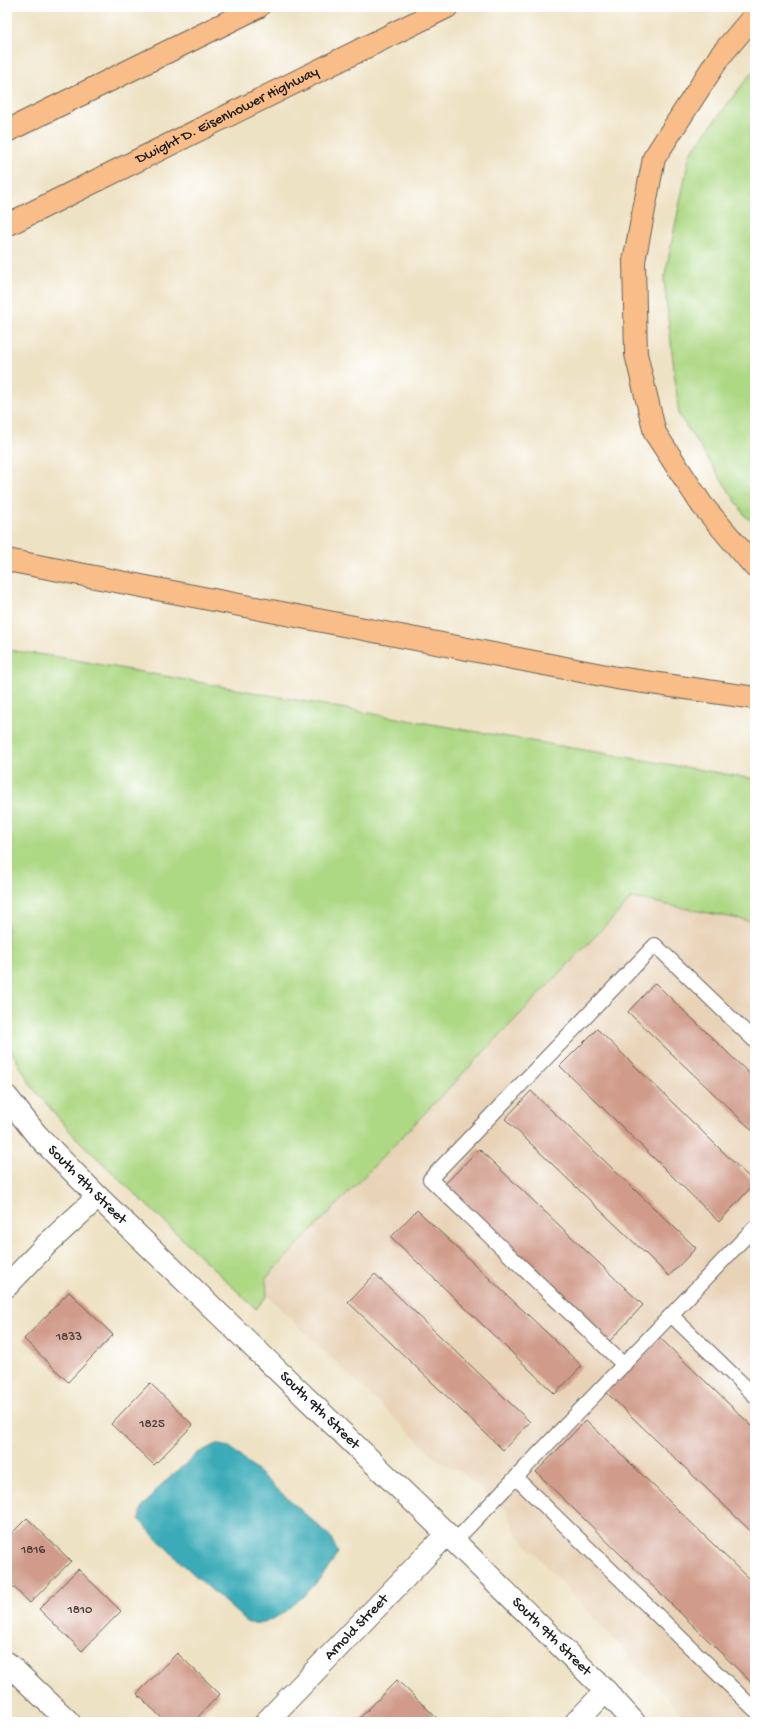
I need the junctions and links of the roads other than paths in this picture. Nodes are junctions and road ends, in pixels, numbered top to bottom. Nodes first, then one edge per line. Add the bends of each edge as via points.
1 (240, 7) edge
2 (258, 7) edge
3 (447, 7) edge
4 (755, 15) edge
5 (150, 60) junction
6 (7, 131) edge
7 (7, 225) edge
8 (7, 560) edge
9 (755, 567) edge
10 (755, 698) edge
11 (755, 1041) edge
12 (7, 1097) edge
13 (98, 1198) junction
14 (755, 1227) edge
15 (7, 1286) edge
16 (671, 1315) junction
17 (624, 1365) junction
18 (755, 1396) edge
19 (516, 1478) junction
20 (451, 1537) junction
21 (7, 1663) edge
22 (606, 1691) junction
23 (755, 1710) edge
24 (68, 1722) edge
25 (266, 1722) edge
26 (576, 1722) edge
27 (634, 1722) edge

1 - 5 highway
2 - 5 highway
3 - 7 highway, Dwight D. Eisenhower Highway
4 - 9 highway via 720,56 654,158 634,261 636,354 656,433 702,504
5 - 6 highway
8 - 10 highway via 617,678
11 - 17 lane via 655,945 430,1179
12 - 13 street, South 9th Street via 36,1134
13 - 15 street via 47,1244
13 - 20 street, South 9th Street
14 - 16 lane
16 - 17 lane
16 - 18 lane
17 - 19 lane
19 - 20 lane
19 - 23 lane
20 - 22 street, South 9th Street
20 - 25 street, Arnold Street
21 - 24 street
22 - 26 street
22 - 27 street, South 9th Street

